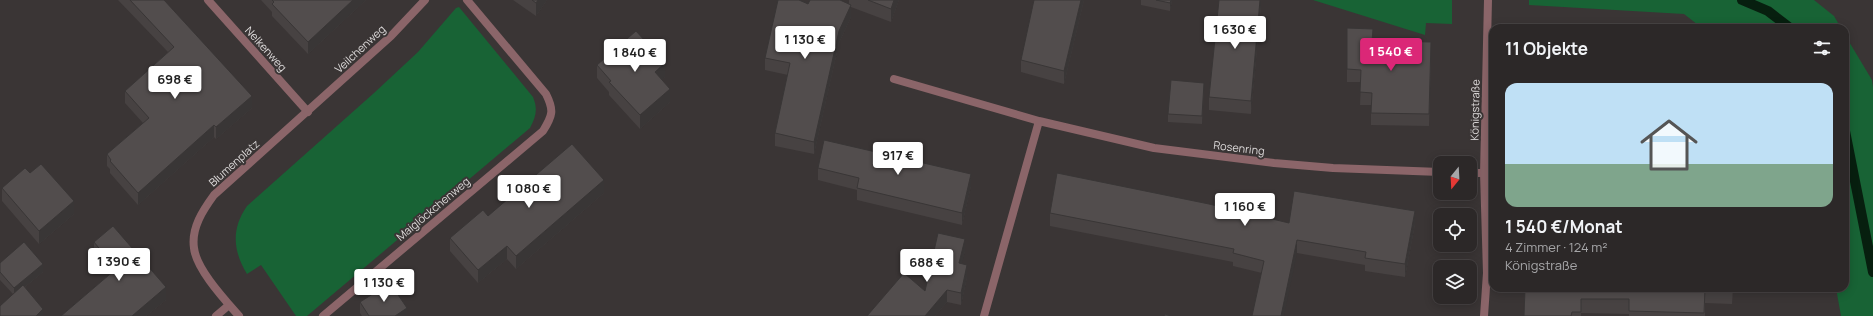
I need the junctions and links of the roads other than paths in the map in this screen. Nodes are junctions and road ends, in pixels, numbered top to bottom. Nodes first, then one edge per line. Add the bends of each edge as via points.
1 (208, 0) edge
2 (425, 0) edge
3 (467, 0) edge
4 (1488, 0) edge
5 (894, 79) dead end
6 (308, 112) junction
7 (1039, 121) junction
8 (1433, 172) edge
9 (1477, 173) edge
10 (1484, 173) junction
11 (229, 305) junction
12 (216, 316) edge
13 (239, 316) edge
14 (323, 316) edge
15 (984, 316) edge
16 (1484, 316) edge

1 - 6 street, Nelkenweg
2 - 6 street, Veilchenweg via 391,36
3 - 14 street, Maiglöckchenweg via 546,94 552,107 551,119 543,131
4 - 10 street, Königstraße
5 - 7 street, Rosenring
6 - 11 street, Blumenplatz via 214,195 202,212 195,230 194,248 200,266
7 - 8 street, Rosenring via 1154,148 1213,156 1333,168
7 - 15 street
9 - 10 street
10 - 16 street, Königstraße via 1487,273
11 - 12 street
11 - 13 street, Blumenplatz

